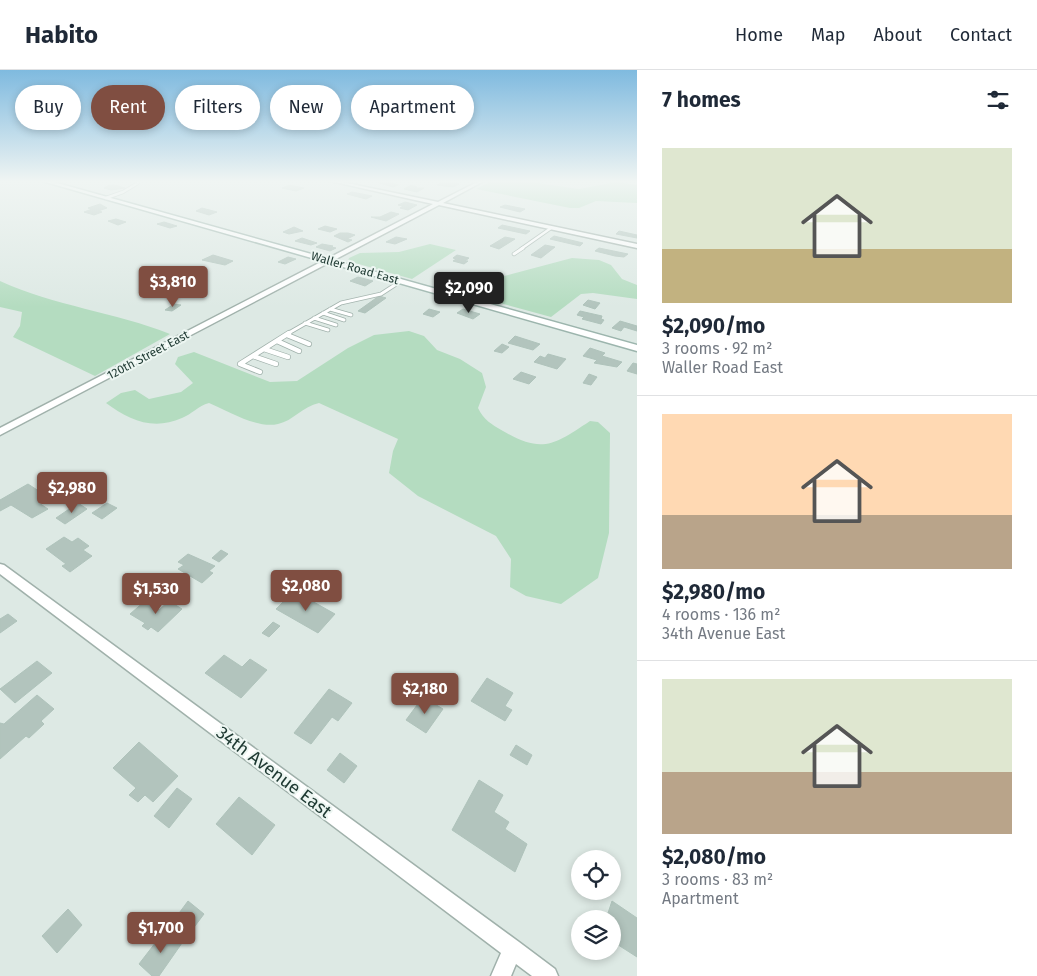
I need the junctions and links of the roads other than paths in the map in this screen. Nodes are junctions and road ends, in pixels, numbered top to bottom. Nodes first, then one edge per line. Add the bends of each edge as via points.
1 (195, 223) edge
2 (400, 223) edge
3 (530, 223) edge
4 (551, 228) junction
5 (637, 246) edge
6 (514, 254) dead end
7 (329, 261) junction
8 (401, 281) junction
9 (330, 309) junction
10 (323, 313) junction
11 (351, 314) dead end
12 (314, 318) junction
13 (344, 320) dead end
14 (305, 323) junction
15 (336, 325) dead end
16 (328, 330) dead end
17 (286, 335) junction
18 (277, 341) junction
19 (310, 344) dead end
20 (637, 348) edge
21 (264, 349) junction
22 (299, 351) dead end
23 (253, 356) junction
24 (288, 357) dead end
25 (276, 364) dead end
26 (260, 372) dead end
27 (0, 432) edge
28 (0, 568) edge
29 (512, 949) junction
30 (501, 976) edge
31 (548, 976) edge

1 - 7 street, Waller Road East
2 - 7 street, 120th Street East
3 - 4 street
4 - 5 street
4 - 6 lane
7 - 8 street, Waller Road East
7 - 27 street, 120th Street East
8 - 9 lane via 381,294 340,303
8 - 20 street, Waller Road East
9 - 10 lane
9 - 11 lane
10 - 12 lane
10 - 13 lane
12 - 14 lane
12 - 15 lane
14 - 16 lane
14 - 17 lane
17 - 18 lane
17 - 19 lane
18 - 21 lane
18 - 22 lane
21 - 23 lane
21 - 24 lane
23 - 25 lane
23 - 26 lane via 240,364
28 - 29 street, 34th Avenue East
29 - 30 street
29 - 31 street, 34th Avenue East

